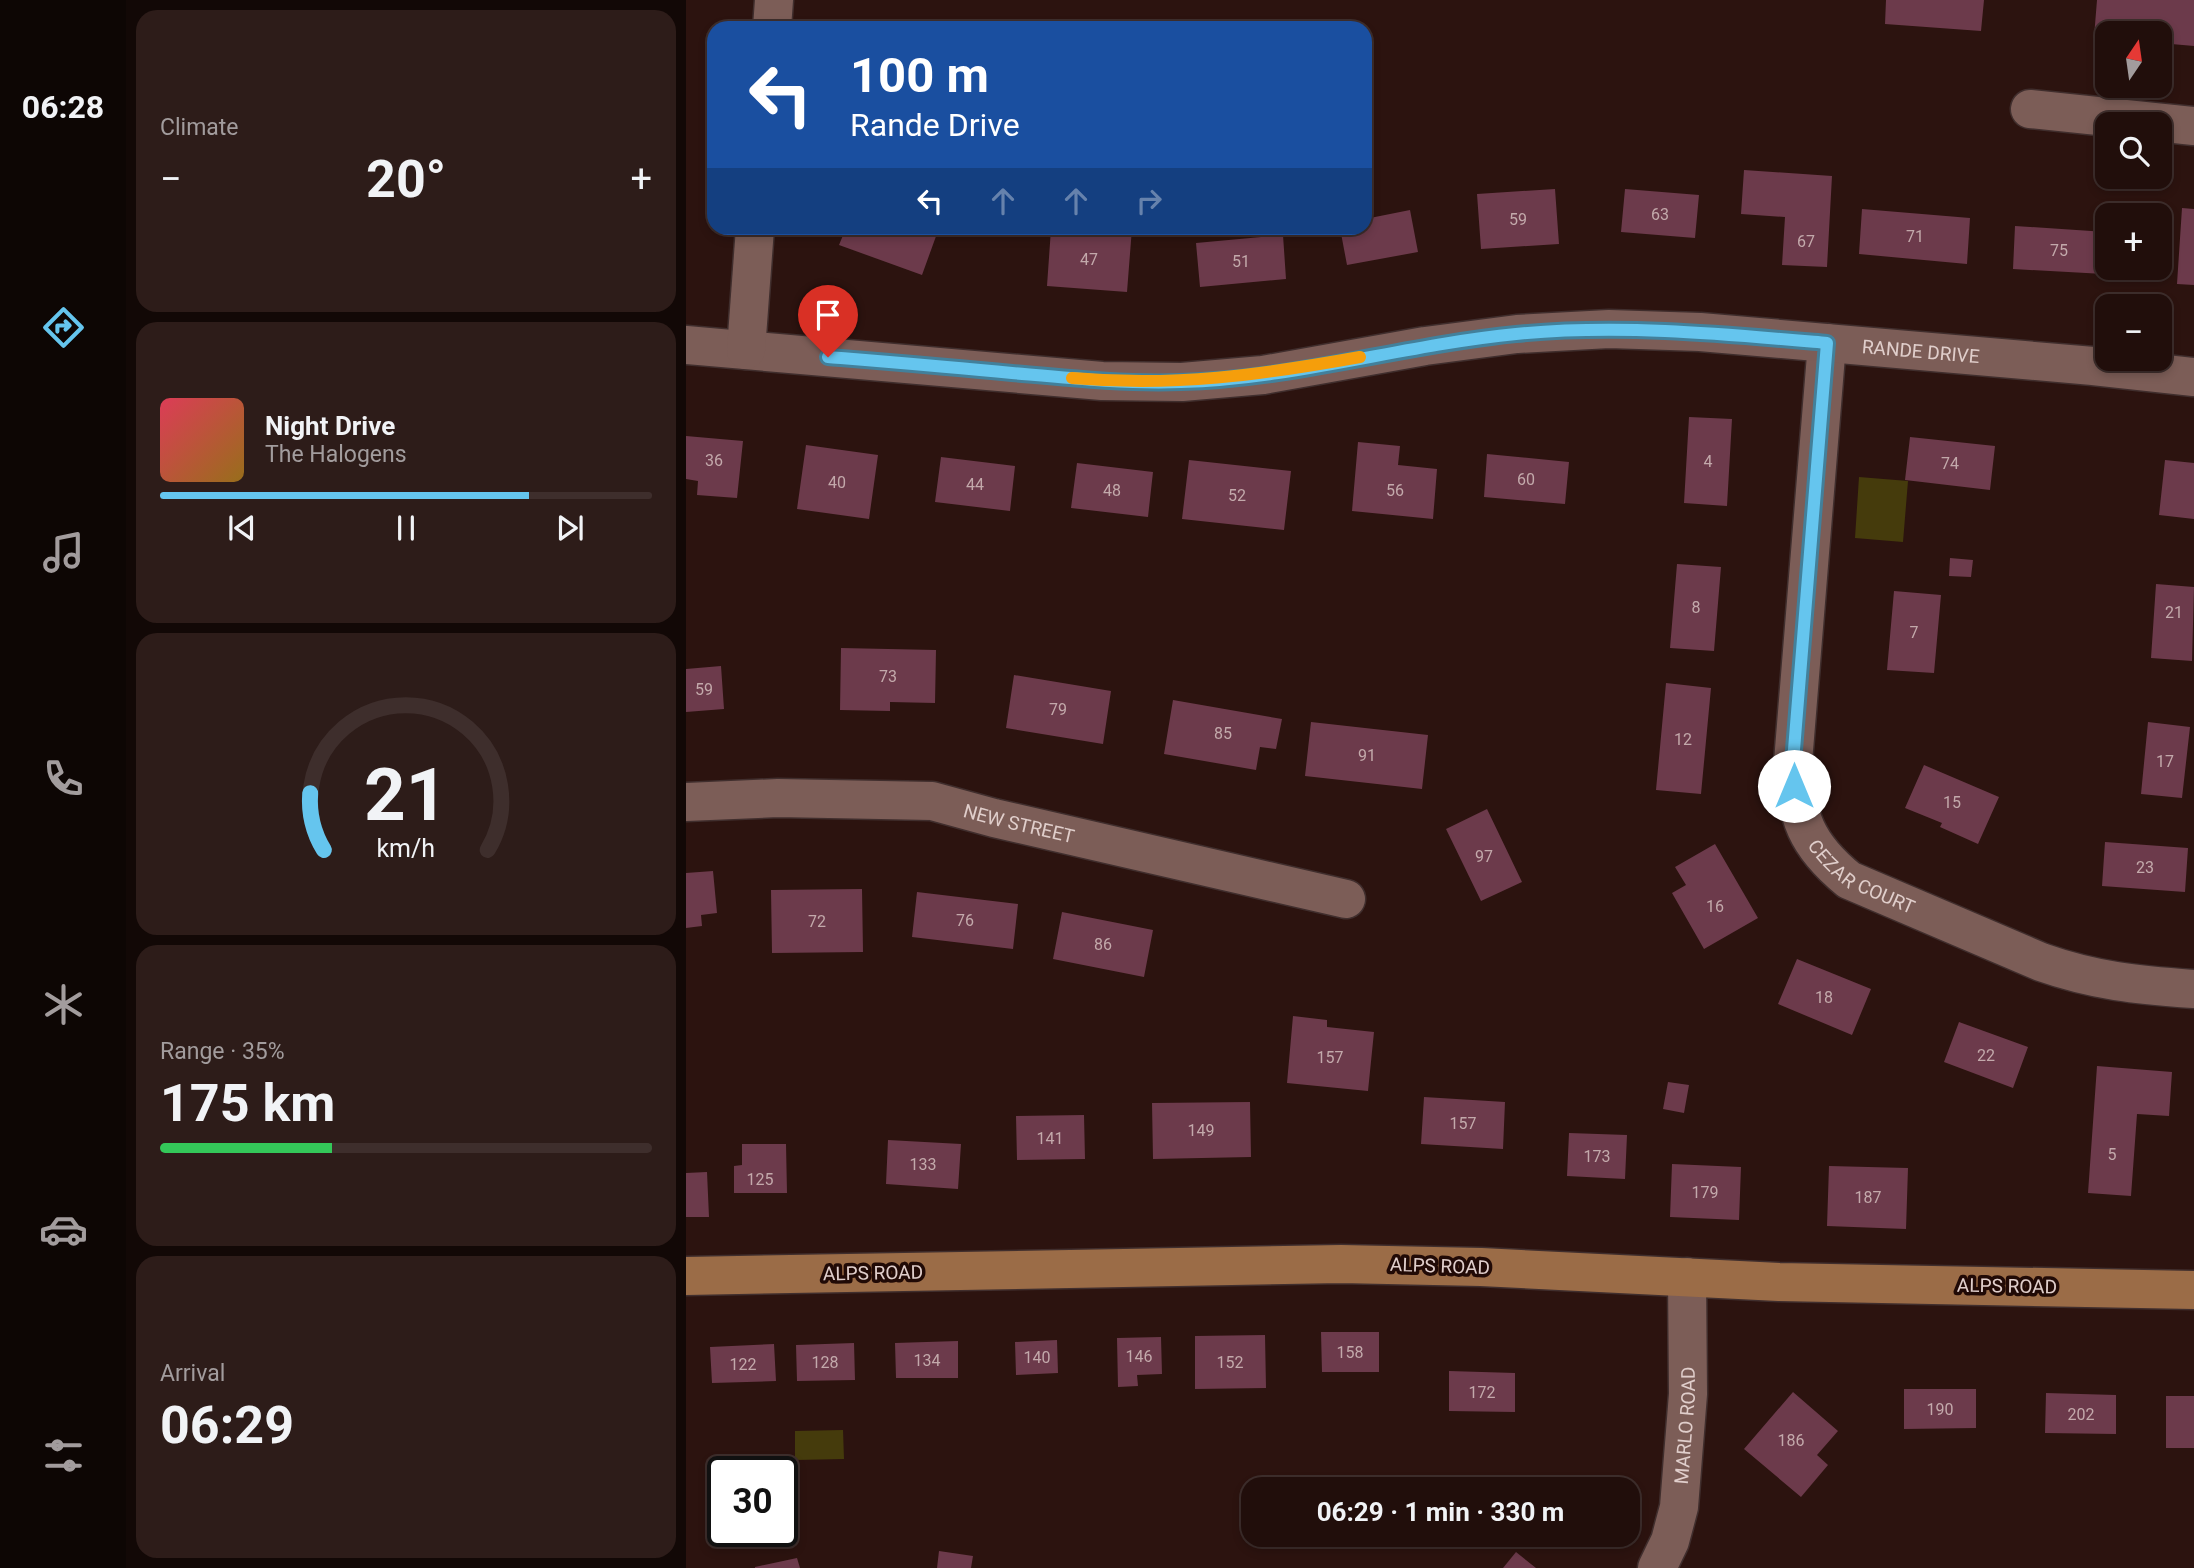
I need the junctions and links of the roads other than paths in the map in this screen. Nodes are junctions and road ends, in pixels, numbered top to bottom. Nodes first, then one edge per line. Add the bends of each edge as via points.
1 (774, 0) edge
2 (772, 21) edge
3 (2030, 109) dead end
4 (2194, 127) edge
5 (754, 235) edge
6 (1827, 343) junction
7 (686, 345) edge
8 (746, 350) junction
9 (2194, 377) edge
10 (686, 802) edge
11 (1346, 899) dead end
12 (2194, 989) edge
13 (686, 1276) edge
14 (1688, 1278) junction
15 (2194, 1290) edge
16 (1657, 1568) edge

1 - 2 street
3 - 4 street
5 - 8 street
6 - 8 street, RANDE DRIVE via 1609,329 1517,334 1425,345 1263,375 1182,382 1102,381
6 - 9 street, RANDE DRIVE
6 - 12 street, CEZAR COURT via 1793,762 1802,818 1815,846 1849,880 2040,962 2121,984
7 - 8 street, RANDE DRIVE
10 - 11 street, NEW STREET via 765,798 932,801
13 - 14 main road, ALPS ROAD via 1341,1264
14 - 15 main road, ALPS ROAD
14 - 16 street, MARLO ROAD via 1688,1394 1679,1507

